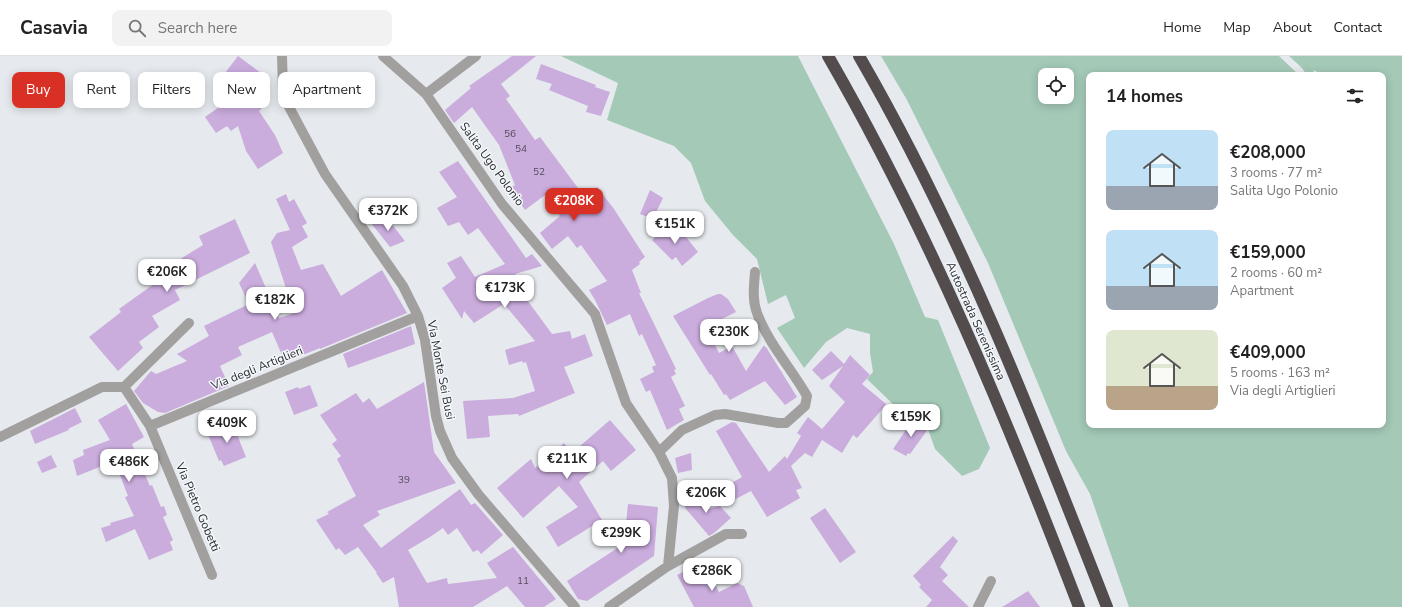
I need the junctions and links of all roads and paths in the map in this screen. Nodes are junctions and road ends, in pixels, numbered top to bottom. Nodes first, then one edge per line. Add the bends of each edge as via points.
1 (282, 56) edge
2 (383, 56) edge
3 (476, 56) edge
4 (828, 56) edge
5 (859, 56) edge
6 (426, 94) junction
7 (755, 272) dead end
8 (418, 316) junction
9 (189, 323) dead end
10 (124, 387) junction
11 (150, 426) junction
12 (0, 437) edge
13 (659, 452) junction
14 (742, 534) dead end
15 (668, 566) junction
16 (212, 576) dead end
17 (991, 581) dead end
18 (575, 607) edge
19 (609, 607) edge
20 (978, 607) edge
21 (1079, 607) edge
22 (1107, 607) edge

1 - 8 street, Via Monte Sei Busi via 283,89 288,105 325,174 403,286
2 - 6 street, Salita Ugo Polonio
3 - 6 street
4 - 21 highway, Autostrada Serenissima via 898,186 948,291 1039,502
5 - 22 highway, Autostrada Serenissima via 922,175 972,280 1017,382
6 - 13 street, Salita Ugo Polonio via 502,204 595,314 626,403
7 - 13 street via 754,297 757,312 772,342 808,396 805,406 786,423 778,424 725,414 715,415 682,430
8 - 11 street, Via degli Artiglieri
8 - 18 street, Via Monte Sei Busi via 425,340 436,416 452,458 478,494
9 - 10 street
10 - 11 street
10 - 12 street via 102,387
11 - 16 street, Via Pietro Gobetti
13 - 15 street, Salita Ugo Polonio via 672,478 674,506
14 - 15 street via 726,534
15 - 19 street
17 - 20 street

